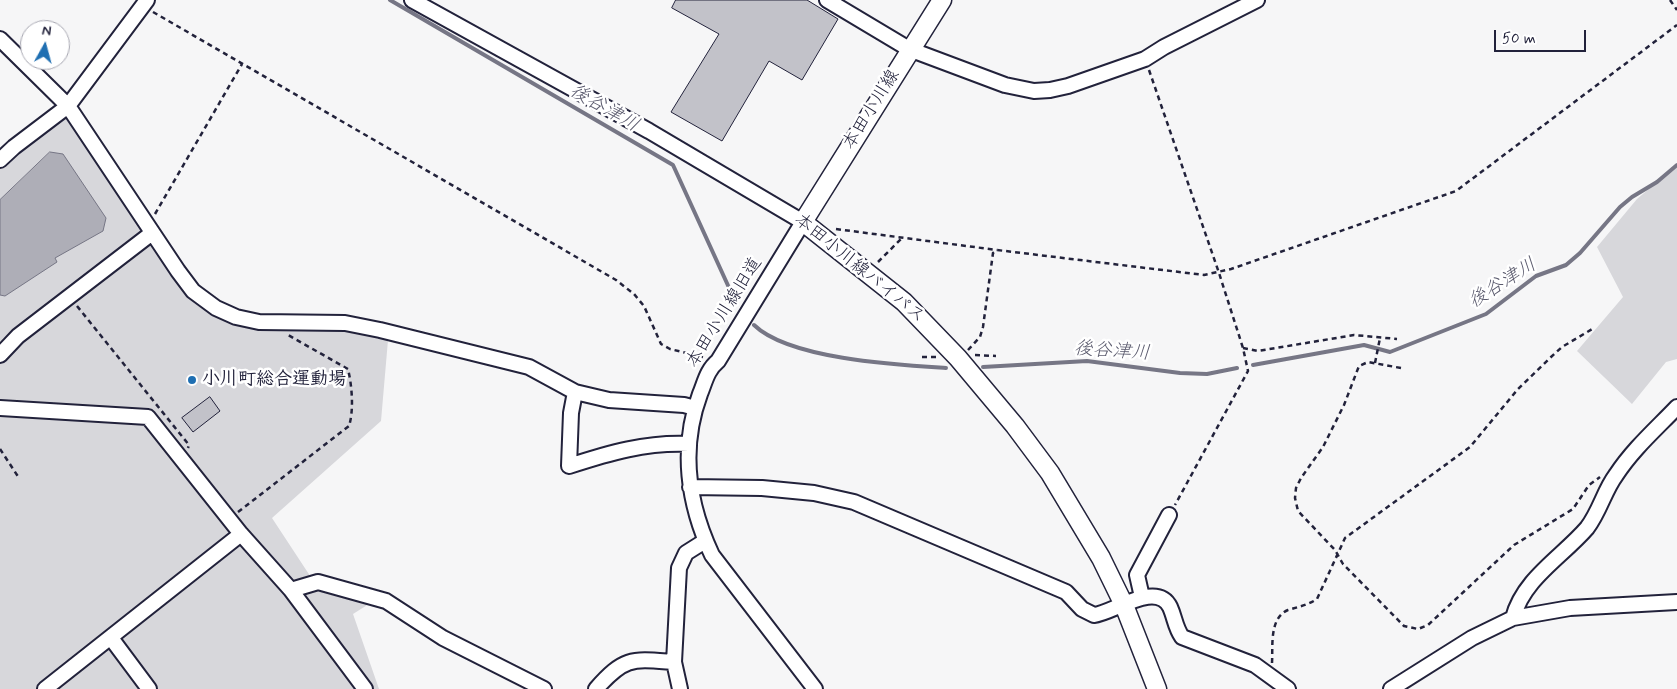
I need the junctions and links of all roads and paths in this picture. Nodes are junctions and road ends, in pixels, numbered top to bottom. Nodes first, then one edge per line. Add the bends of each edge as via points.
1 (412, 0) edge
2 (827, 0) edge
3 (942, 0) edge
4 (1257, 0) edge
5 (1670, 0) edge
6 (145, 3) edge
7 (1677, 10) edge
8 (1677, 25) edge
9 (0, 39) edge
10 (909, 50) junction
11 (1146, 59) junction
12 (242, 64) junction
13 (68, 106) junction
14 (7, 147) edge
15 (0, 160) edge
16 (803, 222) junction
17 (149, 227) junction
18 (836, 230) dead end
19 (903, 237) junction
20 (998, 250) junction
21 (878, 262) dead end
22 (1219, 273) junction
23 (74, 303) dead end
24 (1594, 328) dead end
25 (286, 332) dead end
26 (1380, 338) junction
27 (1398, 339) dead end
28 (1244, 348) junction
29 (962, 354) junction
30 (0, 355) edge
31 (996, 356) dead end
32 (718, 361) junction
33 (1375, 363) junction
34 (1401, 368) dead end
35 (575, 392) junction
36 (156, 404) dead end
37 (1677, 407) edge
38 (0, 408) edge
39 (695, 408) junction
40 (689, 444) junction
41 (0, 449) edge
42 (19, 478) dead end
43 (1612, 480) junction
44 (690, 487) junction
45 (1169, 516) joint
46 (229, 519) junction
47 (241, 534) junction
48 (705, 541) junction
49 (291, 590) junction
50 (1142, 597) junction
51 (1677, 602) edge
52 (1124, 605) junction
53 (1513, 618) junction
54 (111, 638) junction
55 (674, 662) junction
56 (1271, 675) junction
57 (45, 689) edge
58 (149, 689) edge
59 (365, 689) edge
60 (544, 689) edge
61 (596, 689) edge
62 (680, 689) edge
63 (815, 689) edge
64 (1157, 689) edge
65 (1288, 689) edge
66 (1391, 689) edge

1 - 16 street, 本田小川線バイパス via 649,131
2 - 10 street
3 - 10 main road, 本田小川線
4 - 11 street
5 - 7 path
6 - 12 path
6 - 13 street
8 - 22 path via 1456,191
9 - 13 street
10 - 11 street via 1005,85 1034,91 1068,86
10 - 16 main road, 本田小川線
11 - 22 path
12 - 17 path
12 - 32 path via 616,280 644,306 661,344
13 - 14 street
13 - 17 street
14 - 15 street
16 - 29 main road, 本田小川線バイパス via 904,302
16 - 32 street, 本田小川線旧道
17 - 30 street via 18,336
17 - 35 street via 193,291 216,308 236,317 259,322 345,323 380,330 529,367
18 - 19 path
19 - 20 path
19 - 21 path
20 - 22 path via 1204,276
20 - 29 path via 993,253 980,337
22 - 28 path
23 - 36 path
24 - 56 path via 1562,347 1518,389 1470,446 1344,538 1317,598 1309,604 1282,612 1276,621
25 - 46 path via 348,369 349,426
26 - 27 path
26 - 28 path via 1354,335 1258,351
26 - 33 path
28 - 45 path via 1248,371
29 - 31 path
29 - 52 main road, 本田小川線バイパス via 1050,473 1101,558
32 - 39 street, 本田小川線旧道 via 709,368
33 - 34 path
33 - 43 path via 1359,366 1344,405 1323,447 1301,478 1295,498 1298,511 1335,550 1343,564 1404,626 1418,629 1428,625 1514,545 1573,509 1597,478
35 - 39 street via 609,400
35 - 40 street via 569,466 616,450 662,443
37 - 43 street via 1639,445
38 - 46 street via 148,417
39 - 40 street, 本田小川線旧道
40 - 44 street, 本田小川線旧道
41 - 42 path
43 - 53 street via 1600,509 1588,527 1527,586
44 - 48 street, 本田小川線旧道
44 - 52 street via 762,488 814,493 854,502 1066,592 1088,613 1100,615
45 - 50 street via 1137,575
46 - 47 street
47 - 49 street
47 - 54 street
48 - 55 street via 686,553 679,568
48 - 63 street, 本田小川線旧道 via 712,555
49 - 59 street
49 - 60 street via 318,582 386,600 442,638
50 - 52 street
50 - 56 street via 1164,600 1182,637 1255,664
51 - 53 street via 1570,608
52 - 64 main road, 本田小川線バイパス
53 - 66 street via 1472,638
54 - 57 street
54 - 58 street
55 - 61 street via 638,660 626,663 613,670
55 - 62 street
56 - 65 street

